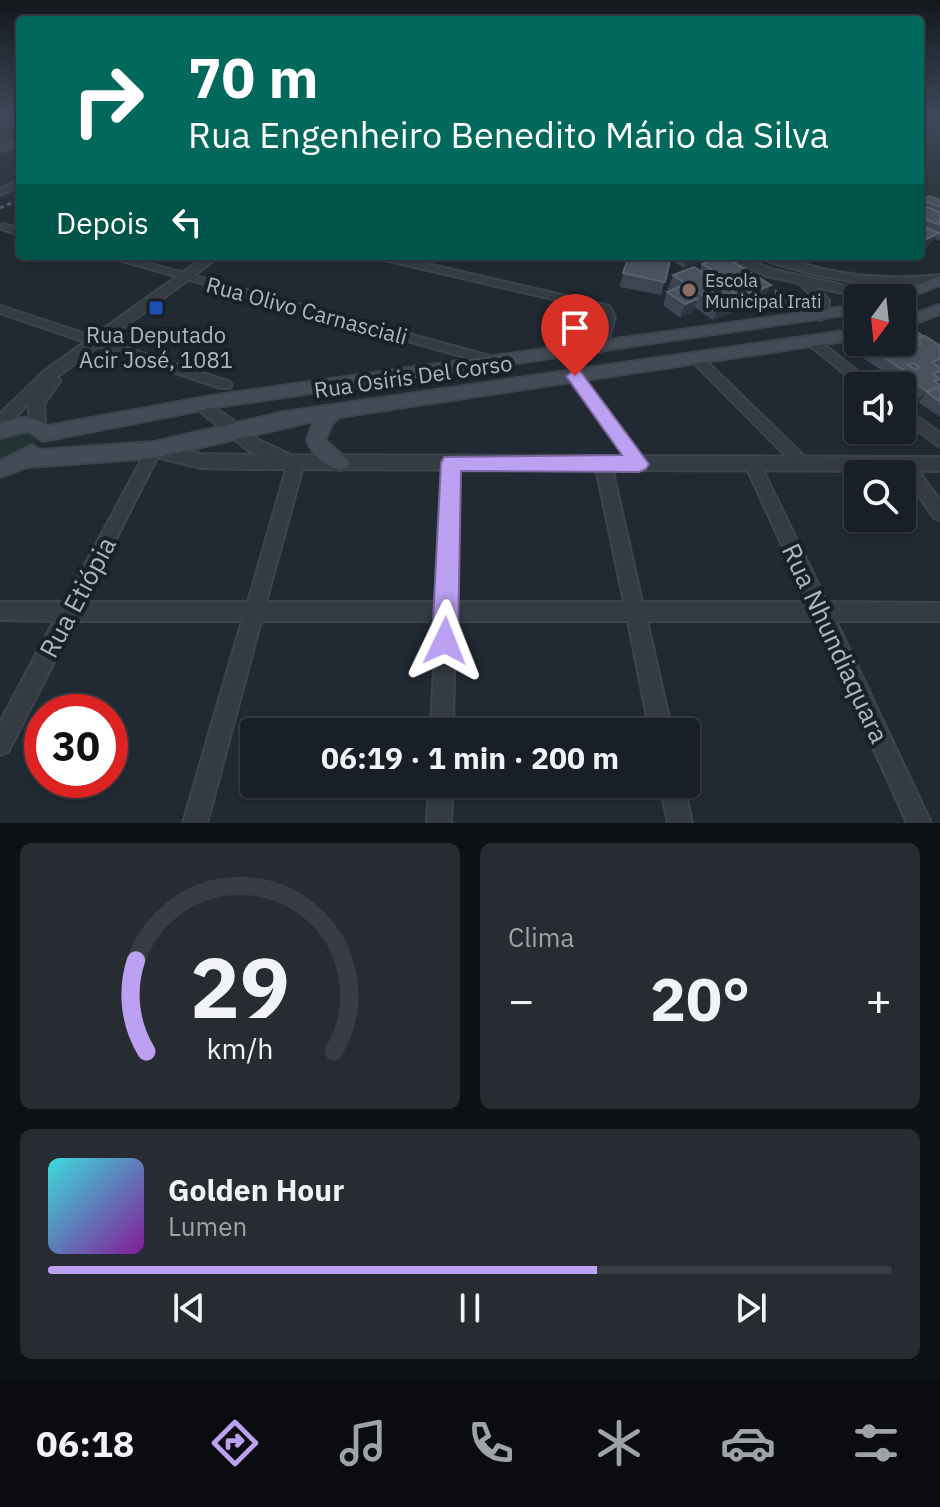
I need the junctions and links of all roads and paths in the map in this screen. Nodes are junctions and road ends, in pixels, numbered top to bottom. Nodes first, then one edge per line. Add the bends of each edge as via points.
1 (4, 227) dead end
2 (16, 231) edge
3 (123, 260) edge
4 (208, 260) edge
5 (397, 260) edge
6 (739, 260) edge
7 (777, 260) edge
8 (784, 276) junction
9 (185, 277) junction
10 (940, 280) edge
11 (844, 289) edge
12 (916, 289) edge
13 (916, 304) edge
14 (940, 307) edge
15 (0, 309) edge
16 (844, 312) edge
17 (821, 316) junction
18 (916, 317) edge
19 (844, 336) edge
20 (95, 341) junction
21 (645, 341) junction
22 (812, 341) junction
23 (600, 348) junction
24 (77, 354) junction
25 (696, 358) junction
26 (460, 360) junction
27 (658, 364) junction
28 (618, 370) junction
29 (851, 372) edge
30 (575, 376) junction
31 (225, 385) dead end
32 (202, 404) junction
33 (334, 412) junction
34 (916, 422) edge
35 (0, 428) edge
36 (40, 430) junction
37 (236, 430) junction
38 (940, 441) edge
39 (154, 450) junction
40 (340, 462) junction
41 (296, 463) junction
42 (451, 463) junction
43 (603, 463) junction
44 (639, 464) junction
45 (753, 464) junction
46 (803, 464) junction
47 (844, 464) edge
48 (916, 464) edge
49 (940, 464) edge
50 (9, 467) edge
51 (916, 479) edge
52 (940, 513) edge
53 (0, 611) edge
54 (70, 611) junction
55 (255, 611) junction
56 (446, 611) junction
57 (635, 611) junction
58 (822, 612) junction
59 (940, 612) edge
60 (442, 718) edge
61 (658, 718) edge
62 (0, 744) edge
63 (440, 798) edge
64 (675, 798) edge
65 (195, 823) edge
66 (439, 823) edge
67 (680, 823) edge
68 (919, 823) edge

1 - 2 street
3 - 9 street, Rua Olivo Carnasciali
4 - 9 street
5 - 23 street via 605,308 609,317
6 - 8 street
7 - 10 street via 866,280
8 - 11 street
8 - 17 street via 818,294 824,305
9 - 20 street
9 - 26 street, Rua Olivo Carnasciali
10 - 12 main road
13 - 14 main road
14 - 18 main road
15 - 20 street
16 - 17 main road, Rua Osíris Del Corso
17 - 21 main road, Rua Osíris Del Corso
19 - 22 main road, Rua Osíris Del Corso
20 - 24 street
20 - 31 street
21 - 23 main road, Rua Osíris Del Corso
21 - 27 main road via 639,351
22 - 25 main road, Rua Osíris Del Corso
22 - 29 street
23 - 26 main road, Rua Osíris Del Corso via 497,362
23 - 28 main road via 621,359
24 - 35 street via 32,389
24 - 36 street via 41,395 34,412
25 - 27 main road, Rua Osíris Del Corso
25 - 46 street
26 - 32 main road, Rua Osíris Del Corso
27 - 28 main road, Rua Osíris Del Corso
28 - 30 main road, Rua Osíris Del Corso
30 - 33 main road, Rua Osíris Del Corso
30 - 44 street
32 - 36 main road, Rua Osíris Del Corso
32 - 37 street
33 - 37 main road, Rua Osíris Del Corso
33 - 40 main road via 324,420 316,440 327,458
34 - 38 street
35 - 36 main road, Rua Osíris Del Corso via 22,424
36 - 50 main road via 38,446
37 - 39 main road, Rua Osíris Del Corso
37 - 41 street via 255,446
39 - 41 street via 201,461
39 - 50 main road, Rua Osíris Del Corso
39 - 54 street, Rua Etiópia
40 - 41 street
40 - 42 street
41 - 55 street
42 - 43 street
42 - 56 street
43 - 44 street
43 - 57 street
44 - 45 street
45 - 46 street
45 - 58 street, Rua Nhundiaquara
46 - 47 street
48 - 49 street
51 - 52 street
53 - 54 street
54 - 55 street
54 - 62 street, Rua Etiópia
55 - 56 street
55 - 65 street
56 - 57 street
56 - 60 street
57 - 58 street
57 - 61 street
58 - 59 street
58 - 68 street, Rua Nhundiaquara
63 - 66 street
64 - 67 street

